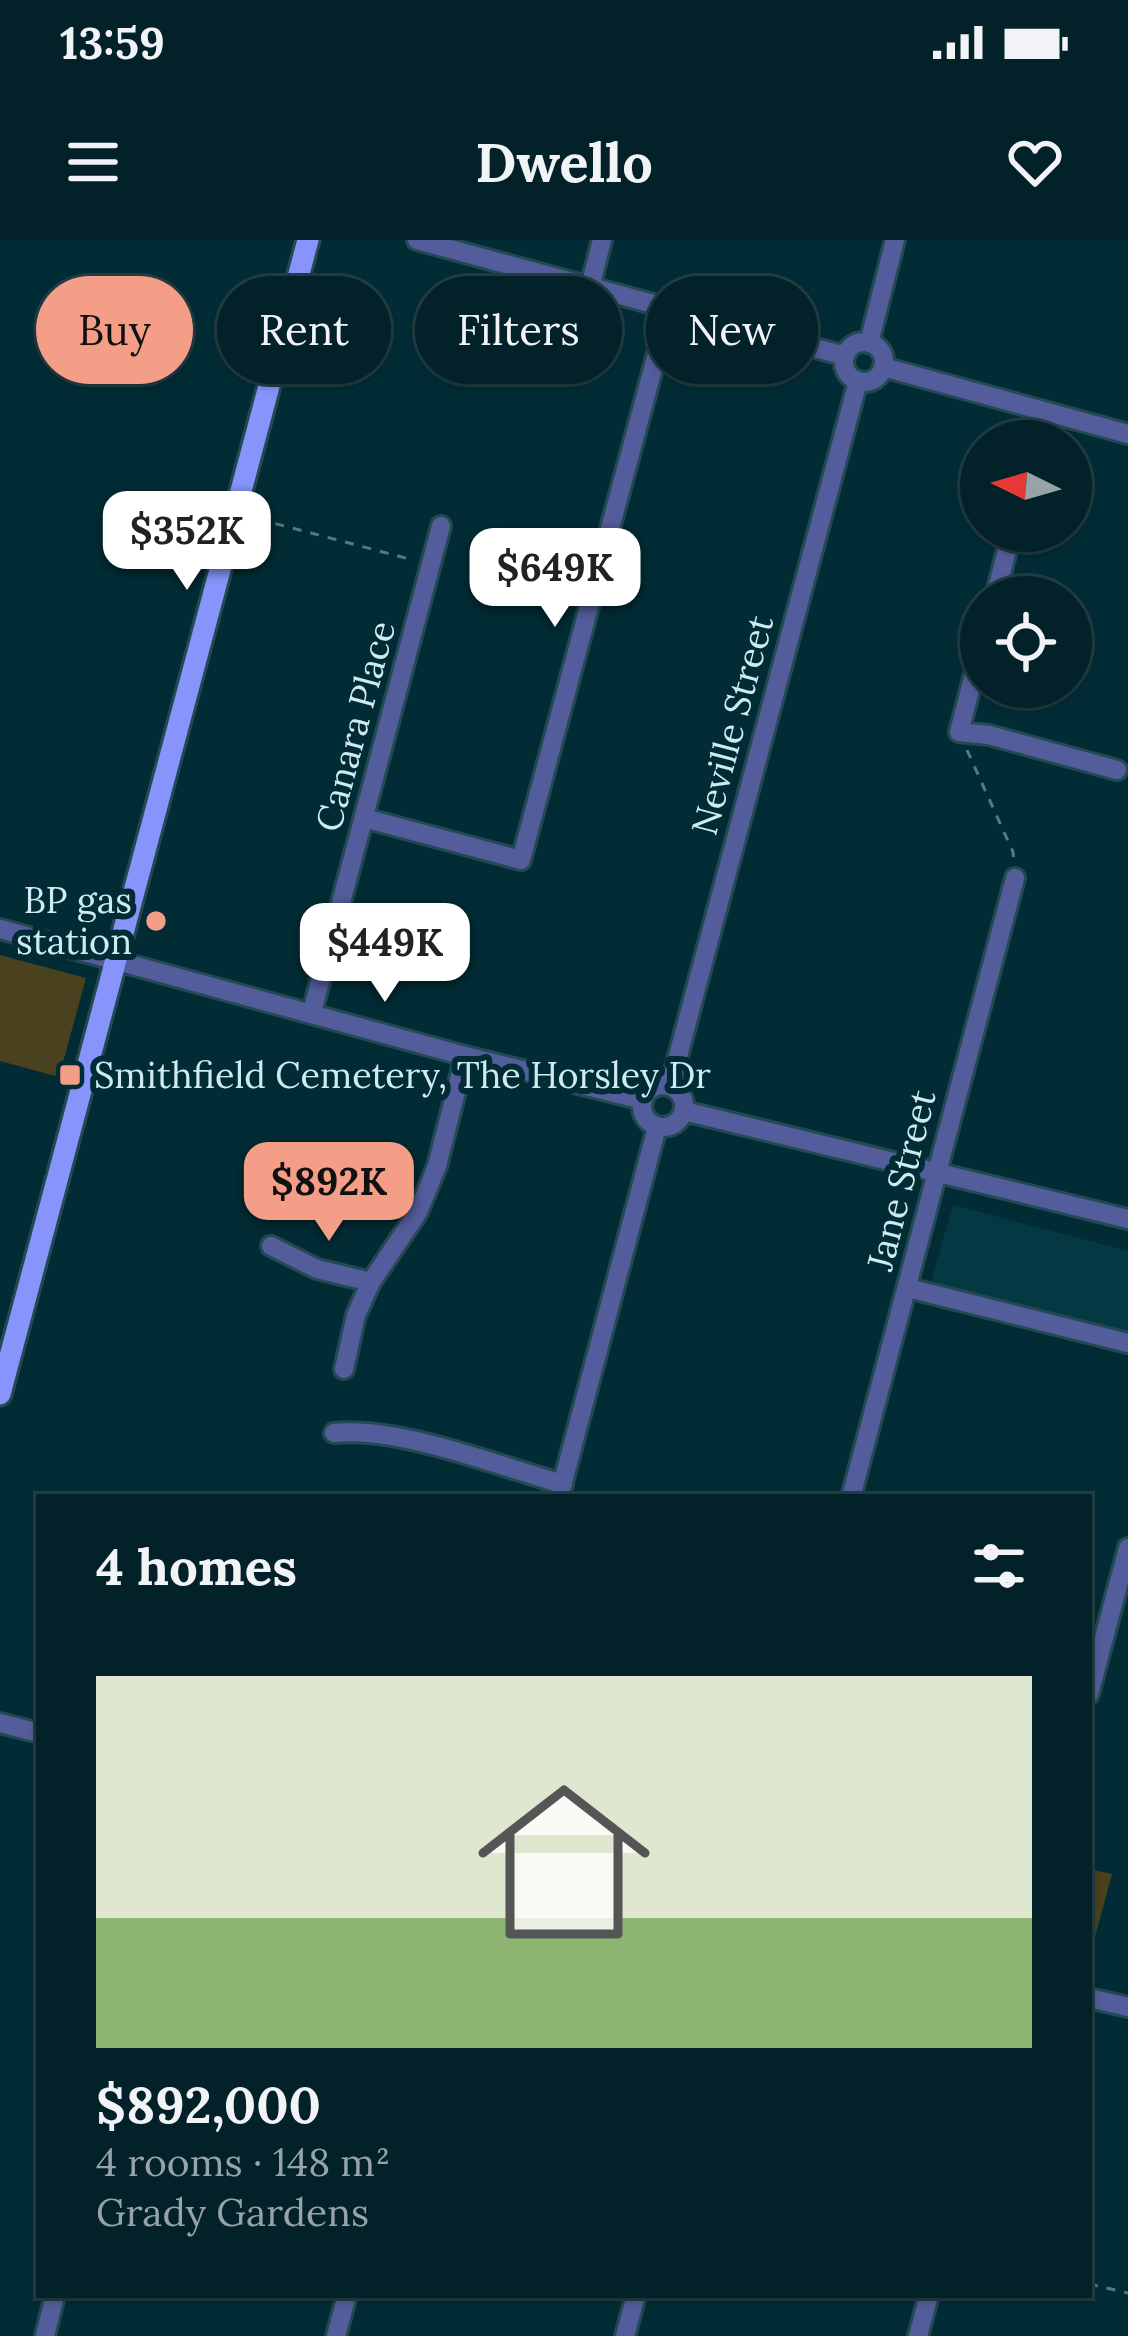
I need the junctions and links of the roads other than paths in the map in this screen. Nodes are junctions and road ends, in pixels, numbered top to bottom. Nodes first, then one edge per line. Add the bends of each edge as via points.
1 (308, 240) edge
2 (417, 240) edge
3 (602, 240) edge
4 (896, 240) edge
5 (550, 276) edge
6 (593, 276) edge
7 (868, 343) junction
8 (818, 349) edge
9 (845, 356) junction
10 (883, 367) junction
11 (858, 381) junction
12 (649, 384) edge
13 (1044, 412) junction
14 (1042, 420) edge
15 (1128, 434) edge
16 (442, 526) dead end
17 (965, 708) edge
18 (1117, 770) dead end
19 (364, 818) junction
20 (1015, 878) road end
21 (0, 929) edge
22 (116, 959) junction
23 (312, 1012) junction
24 (466, 1056) junction
25 (670, 1086) junction
26 (643, 1100) junction
27 (684, 1111) junction
28 (657, 1127) junction
29 (935, 1174) junction
30 (1128, 1219) edge
31 (271, 1246) dead end
32 (371, 1282) junction
33 (908, 1288) junction
34 (1128, 1343) edge
35 (344, 1369) dead end
36 (0, 1394) edge
37 (334, 1433) dead end
38 (561, 1490) edge
39 (852, 1494) edge
40 (1128, 1548) edge
41 (1092, 1683) edge
42 (0, 1723) edge
43 (36, 1732) edge
44 (1092, 1999) edge
45 (1128, 2007) edge
46 (55, 2298) edge
47 (345, 2298) edge
48 (635, 2298) edge
49 (928, 2298) edge
50 (45, 2336) edge
51 (336, 2336) edge
52 (626, 2336) edge
53 (918, 2336) edge

1 - 22 main road
2 - 5 street
3 - 6 street
4 - 7 street
7 - 9 street
7 - 10 street
8 - 9 street
9 - 11 street
10 - 11 street via 876,378
10 - 13 street
11 - 25 street, Neville Street
12 - 19 street via 520,860
13 - 14 street
13 - 15 street
16 - 19 street, Canara Place
17 - 18 street via 958,732
19 - 23 street, Canara Place
20 - 29 street, Jane Street
21 - 22 street
22 - 23 street
22 - 36 main road
23 - 24 street
24 - 26 street
24 - 32 street via 418,1213
25 - 26 street via 655,1086
25 - 27 street
26 - 28 street via 645,1118
27 - 28 street
27 - 29 street
28 - 38 street
29 - 30 street
29 - 33 street, Jane Street
31 - 32 street via 316,1269
32 - 35 street
33 - 34 street
33 - 39 street, Jane Street
37 - 38 street via 394,1437
40 - 41 street
42 - 43 street
44 - 45 street
46 - 50 street
47 - 51 street
48 - 52 street
49 - 53 street

